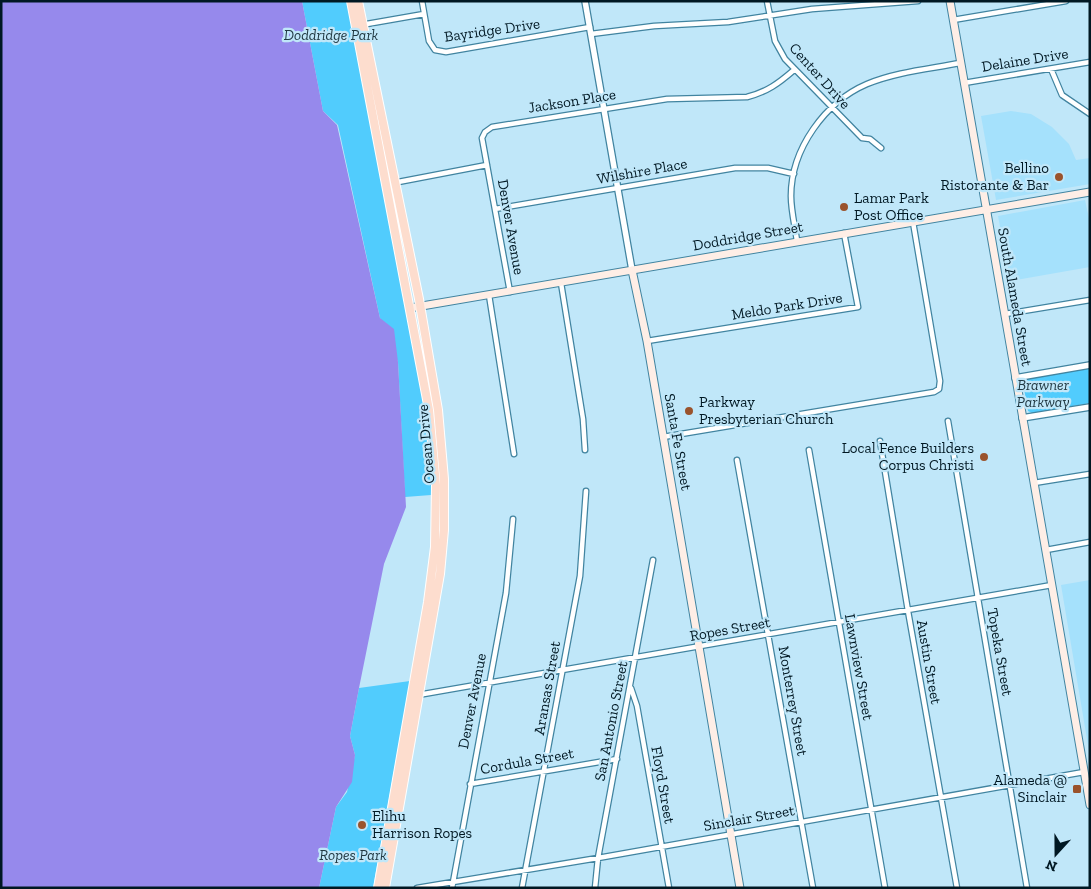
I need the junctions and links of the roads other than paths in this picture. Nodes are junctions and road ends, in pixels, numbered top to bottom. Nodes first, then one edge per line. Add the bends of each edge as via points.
1 (351, 1) edge
2 (358, 1) edge
3 (422, 1) edge
4 (586, 1) edge
5 (767, 1) edge
6 (918, 1) edge
7 (950, 1) edge
8 (1066, 1) edge
9 (424, 14) junction
10 (770, 15) junction
11 (953, 20) junction
12 (359, 26) junction
13 (590, 30) junction
14 (1090, 62) edge
15 (960, 63) junction
16 (1052, 69) junction
17 (794, 70) junction
18 (964, 83) junction
19 (378, 101) junction
20 (369, 103) junction
21 (604, 108) junction
22 (832, 108) junction
23 (1090, 114) edge
24 (386, 138) junction
25 (377, 141) junction
26 (881, 148) dead end
27 (487, 165) junction
28 (794, 174) junction
29 (396, 183) junction
30 (385, 184) junction
31 (618, 188) junction
32 (1090, 192) edge
33 (495, 209) junction
34 (985, 209) junction
35 (913, 222) junction
36 (844, 234) junction
37 (798, 242) junction
38 (632, 270) junction
39 (561, 283) junction
40 (510, 292) junction
41 (489, 295) junction
42 (1090, 300) edge
43 (420, 307) junction
44 (410, 308) junction
45 (1005, 314) junction
46 (647, 342) junction
47 (1090, 365) edge
48 (1015, 378) junction
49 (1090, 407) edge
50 (1022, 418) junction
51 (948, 421) dead end
52 (663, 437) junction
53 (880, 441) dead end
54 (585, 450) dead end
55 (809, 450) dead end
56 (438, 454) junction
57 (514, 454) dead end
58 (737, 460) dead end
59 (1090, 474) edge
60 (1034, 483) junction
61 (586, 491) dead end
62 (513, 519) dead end
63 (1090, 542) edge
64 (1046, 550) junction
65 (653, 560) dead end
66 (1052, 585) junction
67 (978, 598) junction
68 (908, 611) junction
69 (839, 622) junction
70 (427, 629) junction
71 (769, 634) junction
72 (698, 647) junction
73 (636, 658) junction
74 (563, 671) junction
75 (488, 683) junction
76 (631, 687) junction
77 (420, 694) junction
78 (412, 697) junction
79 (617, 758) junction
80 (545, 770) junction
81 (1084, 772) junction
82 (470, 784) junction
83 (1011, 786) junction
84 (397, 797) junction
85 (941, 797) junction
86 (1090, 805) edge
87 (871, 810) junction
88 (802, 822) junction
89 (730, 834) junction
90 (661, 846) junction
91 (598, 858) junction
92 (386, 860) junction
93 (525, 869) junction
94 (453, 881) junction
95 (378, 888) edge
96 (385, 888) edge
97 (417, 888) edge
98 (452, 888) edge
99 (522, 888) edge
100 (595, 888) edge
101 (669, 888) edge
102 (740, 888) edge
103 (814, 888) edge
104 (885, 888) edge
105 (957, 888) edge
106 (1027, 888) edge

1 - 12 main road, Ocean Drive
2 - 12 main road, Ocean Drive
3 - 9 street, Bayridge Drive
4 - 13 street, Santa Fe Street
5 - 10 street, Center Drive
6 - 10 street, Bayridge Drive
7 - 11 main road, South Alameda Street
8 - 11 street
9 - 12 street
9 - 13 street, Bayridge Drive via 429,41 435,50 446,52
10 - 13 street, Bayridge Drive via 728,22
10 - 17 street, Center Drive via 775,41
11 - 15 main road, South Alameda Street
12 - 19 main road, Ocean Drive
12 - 20 main road, Ocean Drive
13 - 21 street, Santa Fe Street
14 - 16 street, Delaine Drive
15 - 18 main road, South Alameda Street
15 - 22 street, Delaine Drive via 875,81 850,93
16 - 18 street, Delaine Drive
16 - 23 street via 1062,95
17 - 21 street, Jackson Place via 776,86 747,97 667,99
17 - 22 street, Center Drive
18 - 34 main road, South Alameda Street
19 - 20 main road
19 - 24 main road, Ocean Drive
20 - 25 main road, Ocean Drive
21 - 27 street, Jackson Place via 492,127 482,138
21 - 31 street, Santa Fe Street
22 - 26 street, Center Drive via 862,138 870,138
22 - 28 street, Delaine Drive via 807,139
24 - 25 main road
24 - 29 main road, Ocean Drive
25 - 30 main road, Ocean Drive
27 - 29 street
27 - 33 street, Denver Avenue
28 - 31 street, Wilshire Place via 768,168 735,168
28 - 37 street, Delaine Drive via 791,195
29 - 30 street
29 - 43 main road, Ocean Drive
30 - 44 main road, Ocean Drive
31 - 33 street, Wilshire Place
31 - 38 street, Santa Fe Street
32 - 34 main road, Doddridge Street
33 - 40 street, Denver Avenue
34 - 35 main road, Doddridge Street
34 - 45 main road, South Alameda Street
35 - 36 main road, Doddridge Street
35 - 52 street via 939,389
36 - 37 main road, Doddridge Street
36 - 46 street, Meldo Park Drive via 858,307
37 - 38 main road, Doddridge Street
38 - 39 main road, Doddridge Street
38 - 46 main road, Santa Fe Street
39 - 40 main road, Doddridge Street
39 - 54 street
40 - 41 main road, Doddridge Street
41 - 43 main road, Doddridge Street
41 - 57 street
42 - 45 street
43 - 44 main road, Doddridge Street
43 - 56 main road, Ocean Drive via 438,410
44 - 56 main road, Ocean Drive
45 - 48 main road, South Alameda Street
46 - 52 main road, Santa Fe Street
47 - 48 street
48 - 50 main road, South Alameda Street
49 - 50 street
50 - 60 main road, South Alameda Street
51 - 67 street, Topeka Street
52 - 72 main road, Santa Fe Street
53 - 68 street, Austin Street
55 - 69 street, Lawnview Street
56 - 70 main road, Ocean Drive via 439,547
58 - 71 street, Monterrey Street
59 - 60 street
60 - 64 main road, South Alameda Street
61 - 74 street, Aransas Street via 580,576
62 - 75 street, Denver Avenue via 506,593
63 - 64 street
64 - 66 main road, South Alameda Street
65 - 73 street, San Antonio Street
66 - 67 street, Ropes Street
66 - 81 main road, South Alameda Street
67 - 68 street, Ropes Street
67 - 83 street, Topeka Street
68 - 69 street, Ropes Street
68 - 85 street, Austin Street
69 - 71 street, Ropes Street
69 - 87 street, Lawnview Street
70 - 77 main road, Ocean Drive
70 - 78 main road, Ocean Drive
71 - 72 street, Ropes Street
71 - 88 street, Monterrey Street
72 - 73 street, Ropes Street
72 - 89 main road, Santa Fe Street
73 - 74 street, Ropes Street
73 - 76 street, San Antonio Street
74 - 75 street, Ropes Street
74 - 80 street, Aransas Street
75 - 77 street, Ropes Street
75 - 82 street, Denver Avenue
76 - 79 street, San Antonio Street
76 - 90 street, Floyd Street
77 - 78 street, Ropes Street
77 - 84 main road, Ocean Drive
78 - 84 main road, Ocean Drive
79 - 80 street, Cordula Street
79 - 91 street, San Antonio Street
80 - 82 street, Cordula Street
80 - 93 street, Aransas Street
81 - 83 street, Sinclair Street
81 - 86 main road, South Alameda Street
82 - 94 street, Denver Avenue
83 - 85 street, Sinclair Street
83 - 106 street, Topeka Street
84 - 92 main road, Ocean Drive
85 - 87 street, Sinclair Street
85 - 105 street, Austin Street
87 - 88 street, Sinclair Street
87 - 104 street, Lawnview Street
88 - 89 street, Sinclair Street
88 - 103 street, Monterrey Street
89 - 90 street, Sinclair Street
89 - 102 main road, Santa Fe Street
90 - 91 street, Sinclair Street
90 - 101 street, Floyd Street
91 - 93 street, Sinclair Street
91 - 100 street, San Antonio Street
92 - 95 main road, Ocean Drive
92 - 96 main road, Ocean Drive
93 - 94 street, Sinclair Street
93 - 99 street, Aransas Street
94 - 97 street, Sinclair Street
94 - 98 street, Denver Avenue

